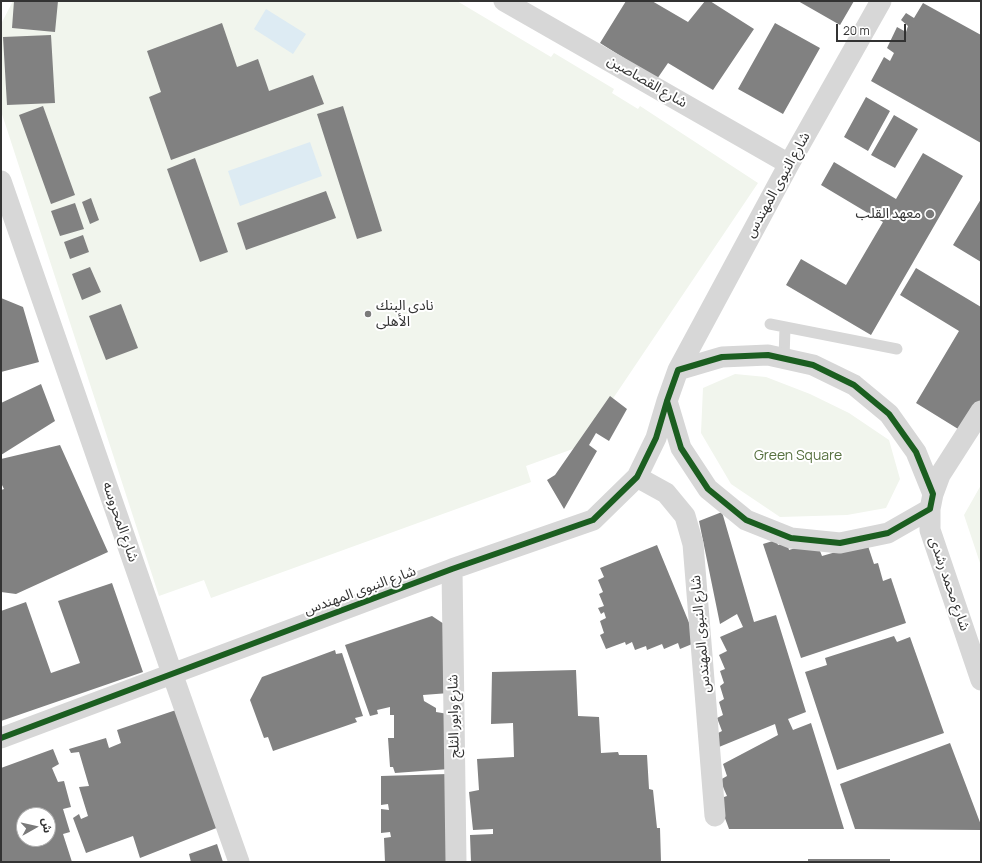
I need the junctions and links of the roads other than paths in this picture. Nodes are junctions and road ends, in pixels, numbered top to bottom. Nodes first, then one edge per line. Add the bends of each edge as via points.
1 (504, 1) edge
2 (881, 1) edge
3 (789, 164) junction
4 (1, 181) edge
5 (770, 324) dead end
6 (785, 327) junction
7 (897, 349) dead end
8 (784, 358) junction
9 (678, 370) junction
10 (667, 400) junction
11 (981, 411) edge
12 (638, 477) junction
13 (932, 502) junction
14 (452, 569) junction
15 (172, 673) junction
16 (981, 680) edge
17 (1, 738) edge
18 (715, 816) dead end
19 (240, 862) edge
20 (456, 862) edge

1 - 3 street, شارع القصاصين
2 - 3 street, شارع النبوى المهندس
3 - 9 street, شارع النبوى المهندس
4 - 15 street, شارع المحروسه
5 - 6 lane
6 - 7 lane
6 - 8 lane
8 - 9 street via 768,355 722,357
8 - 13 street via 813,365 854,385 889,414 916,452
9 - 10 street, شارع النبوى المهندس
10 - 12 street, شارع النبوى المهندس via 656,438
10 - 13 street via 681,448 708,489 746,520 791,538 840,543 888,533
11 - 13 street, شارع محمد رشدى via 940,475
12 - 14 street, شارع النبوى المهندس via 593,520
12 - 18 street, شارع النبوى المهندس via 666,493 685,516 693,544
13 - 16 street, شارع محمد رشدى via 930,530
14 - 15 street, شارع النبوى المهندس
14 - 20 street, شارع وابور الثلج
15 - 17 street, شارع النبوى المهندس
15 - 19 street, شارع المحروسه

